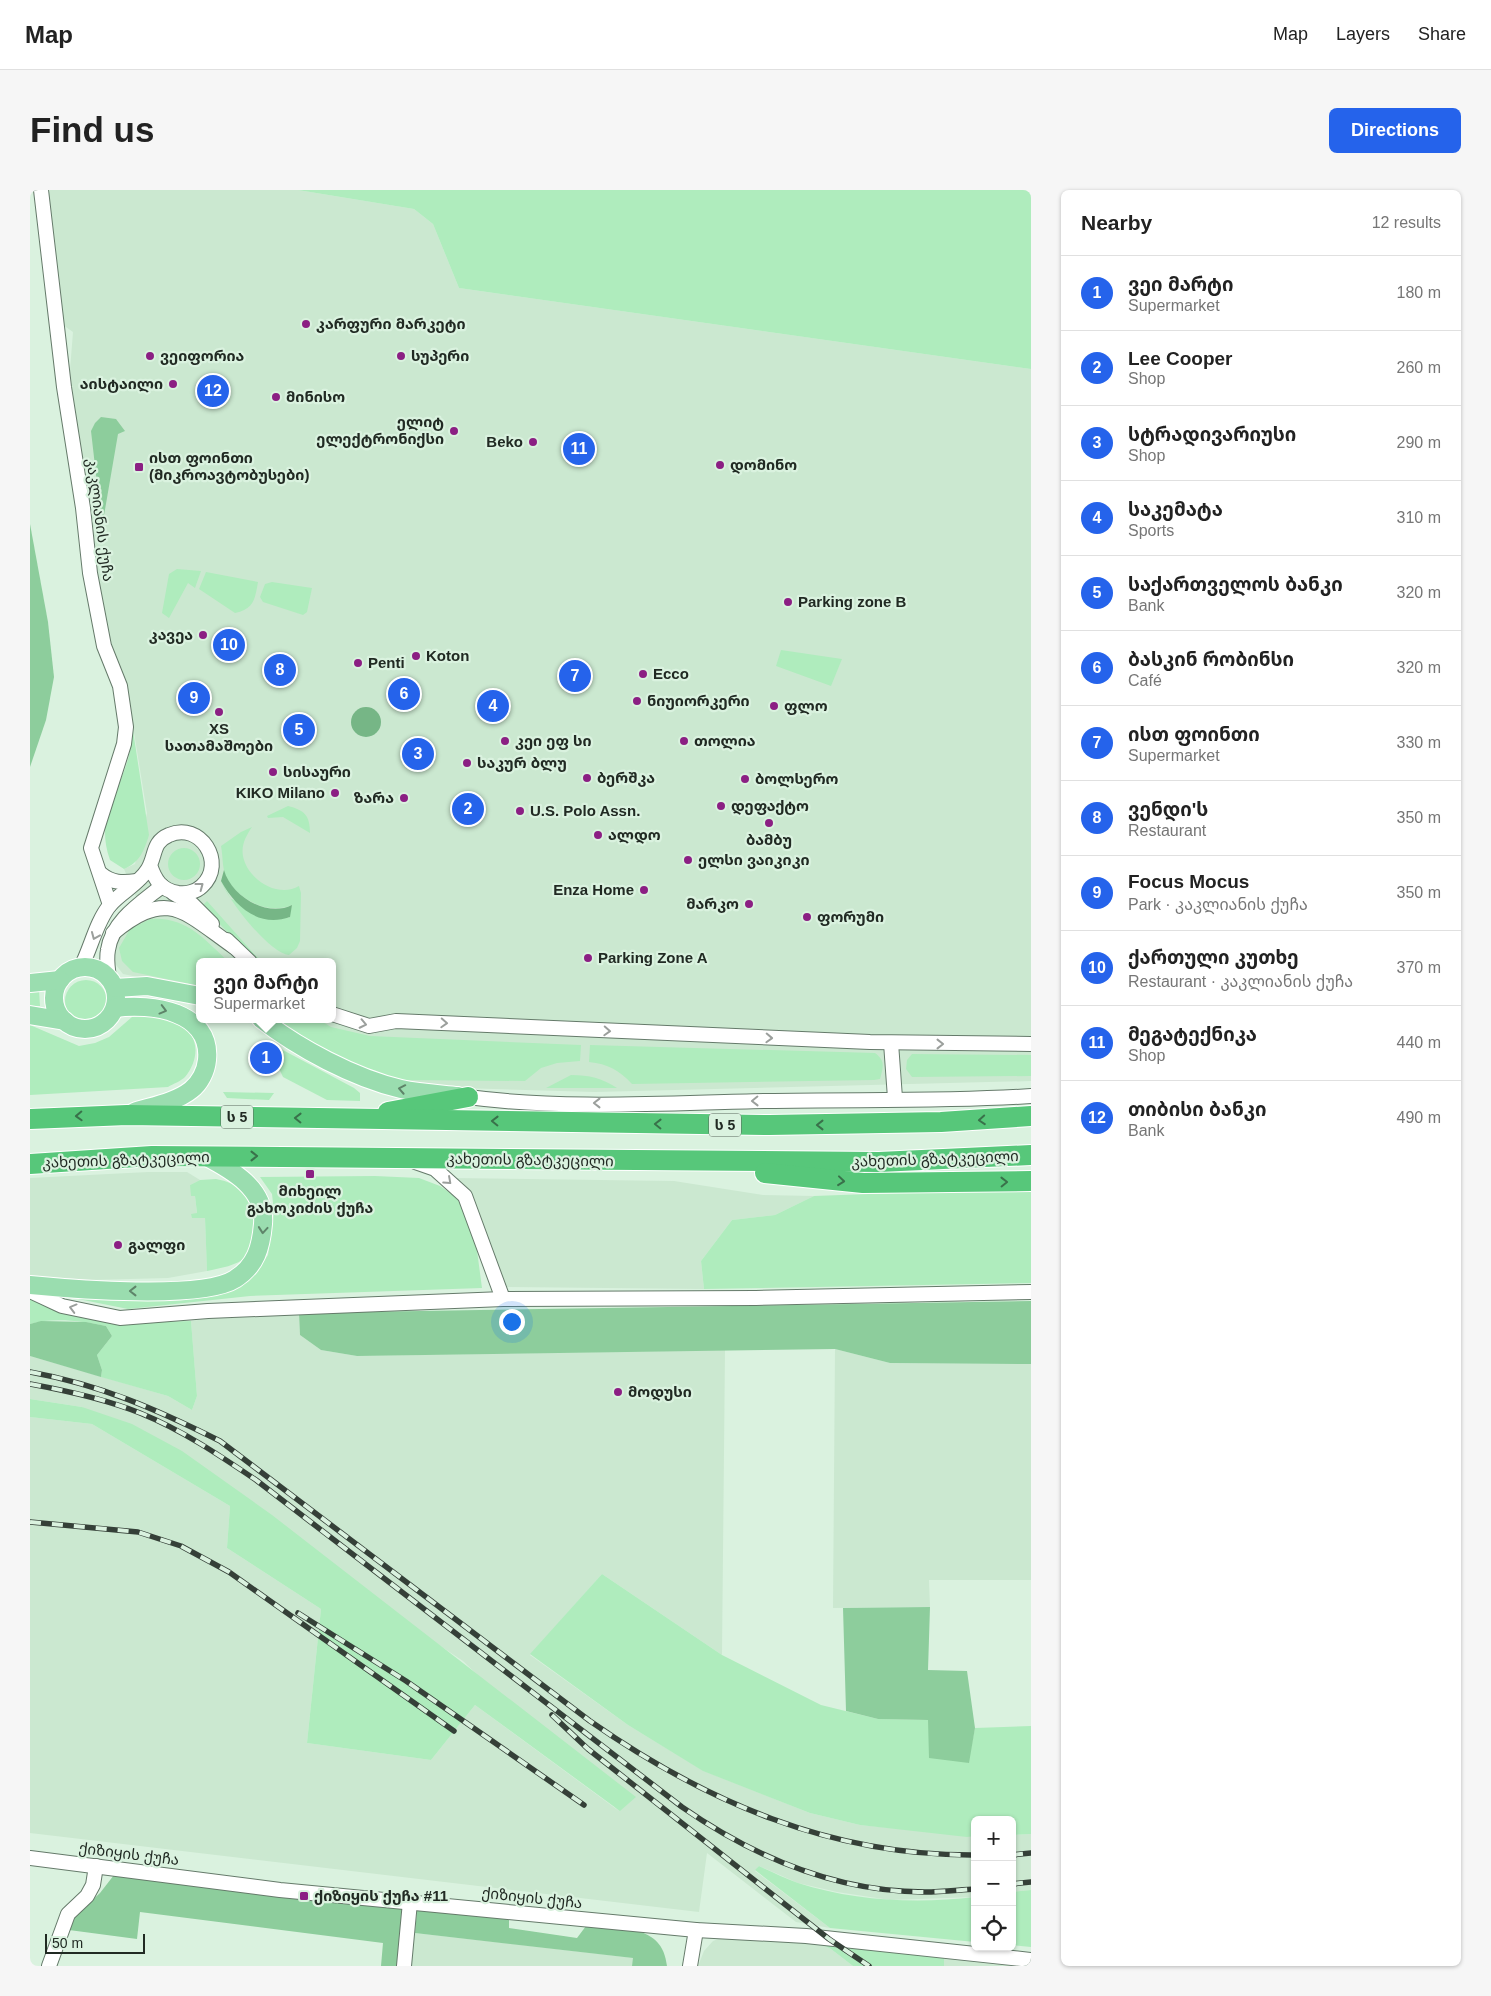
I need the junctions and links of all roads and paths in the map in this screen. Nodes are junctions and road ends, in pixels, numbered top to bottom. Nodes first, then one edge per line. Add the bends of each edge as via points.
1 (41, 190) edge
2 (150, 865) junction
3 (101, 874) junction
4 (137, 881) junction
5 (166, 889) junction
6 (110, 905) junction
7 (113, 933) junction
8 (234, 947) junction
9 (246, 958) edge
10 (82, 967) junction
11 (60, 980) junction
12 (30, 983) edge
13 (112, 983) junction
14 (196, 995) edge
15 (115, 1008) junction
16 (30, 1015) edge
17 (336, 1015) edge
18 (65, 1021) junction
19 (266, 1023) edge
20 (891, 1043) junction
21 (1031, 1044) edge
22 (1031, 1096) edge
23 (468, 1097) junction
24 (895, 1098) junction
25 (127, 1114) junction
26 (1031, 1116) edge
27 (30, 1119) edge
28 (346, 1119) junction
29 (1031, 1155) edge
30 (205, 1156) junction
31 (406, 1158) junction
32 (654, 1162) junction
33 (30, 1164) edge
34 (1031, 1182) edge
35 (30, 1285) edge
36 (30, 1291) edge
37 (1031, 1292) edge
38 (503, 1299) junction
39 (30, 1858) edge
40 (96, 1866) junction
41 (410, 1902) junction
42 (696, 1930) junction
43 (1031, 1960) edge
44 (48, 1966) edge
45 (404, 1966) edge
46 (690, 1966) edge

1 - 3 street, კაკლიანის ქუჩა via 90,573 104,646 120,686 126,728 124,744 91,848
2 - 4 street
2 - 5 street via 155,878
5 -> 2 street via 190,892 206,882 213,866 203,840 185,832 168,835 157,844
3 - 4 street via 118,882
3 - 6 street
4 - 6 street
5 - 7 street via 123,918
5 - 8 street via 196,907
6 -> 10 street
7 - 8 street via 132,918 156,908 168,907 189,915
7 - 13 street via 107,951
8 - 9 street
10 - 11 main road via 72,970
10 - 13 main road via 92,968
11 - 12 main road
11 - 18 main road via 54,994 55,1004
13 - 14 main road
13 - 15 main road
15 - 18 main road via 103,1024 93,1028 78,1028
15 -> 25 main road via 147,1006 179,1015 197,1027 206,1041 208,1056 206,1068 192,1089 176,1099
16 - 18 main road
17 -> 20 street via 369,1026 396,1021
23 -> 19 main road via 384,1084 306,1050
20 -> 21 street
20 - 24 street
22 - 24 street via 955,1100
24 -> 23 street via 516,1103
23 - 28 highway
25 -> 27 highway, ს 5
28 -> 25 highway, ს 5
26 -> 28 highway, ს 5 via 862,1125
29 - 32 highway, კახეთის გზატკეცილი via 879,1162
30 -> 31 highway, კახეთის გზატკეცილი
30 - 33 highway, კახეთის გზატკეცილი
30 -> 35 main road via 253,1189 264,1217 258,1256 234,1280 210,1286 147,1291 86,1291
31 - 32 highway, კახეთის გზატკეცილი
31 -> 38 street via 435,1169 465,1196
32 -> 34 highway via 862,1184
38 -> 36 street via 208,1311 120,1318 62,1306
37 - 38 street
39 - 40 street, ქიზიყის ქუჩა
40 - 41 street, ქიზიყის ქუჩა via 273,1889
40 - 44 street via 93,1886 68,1914
41 - 42 street, ქიზიყის ქუჩა
41 - 45 street
42 - 43 street, ქიზიყის ქუჩა via 806,1936
42 - 46 street

